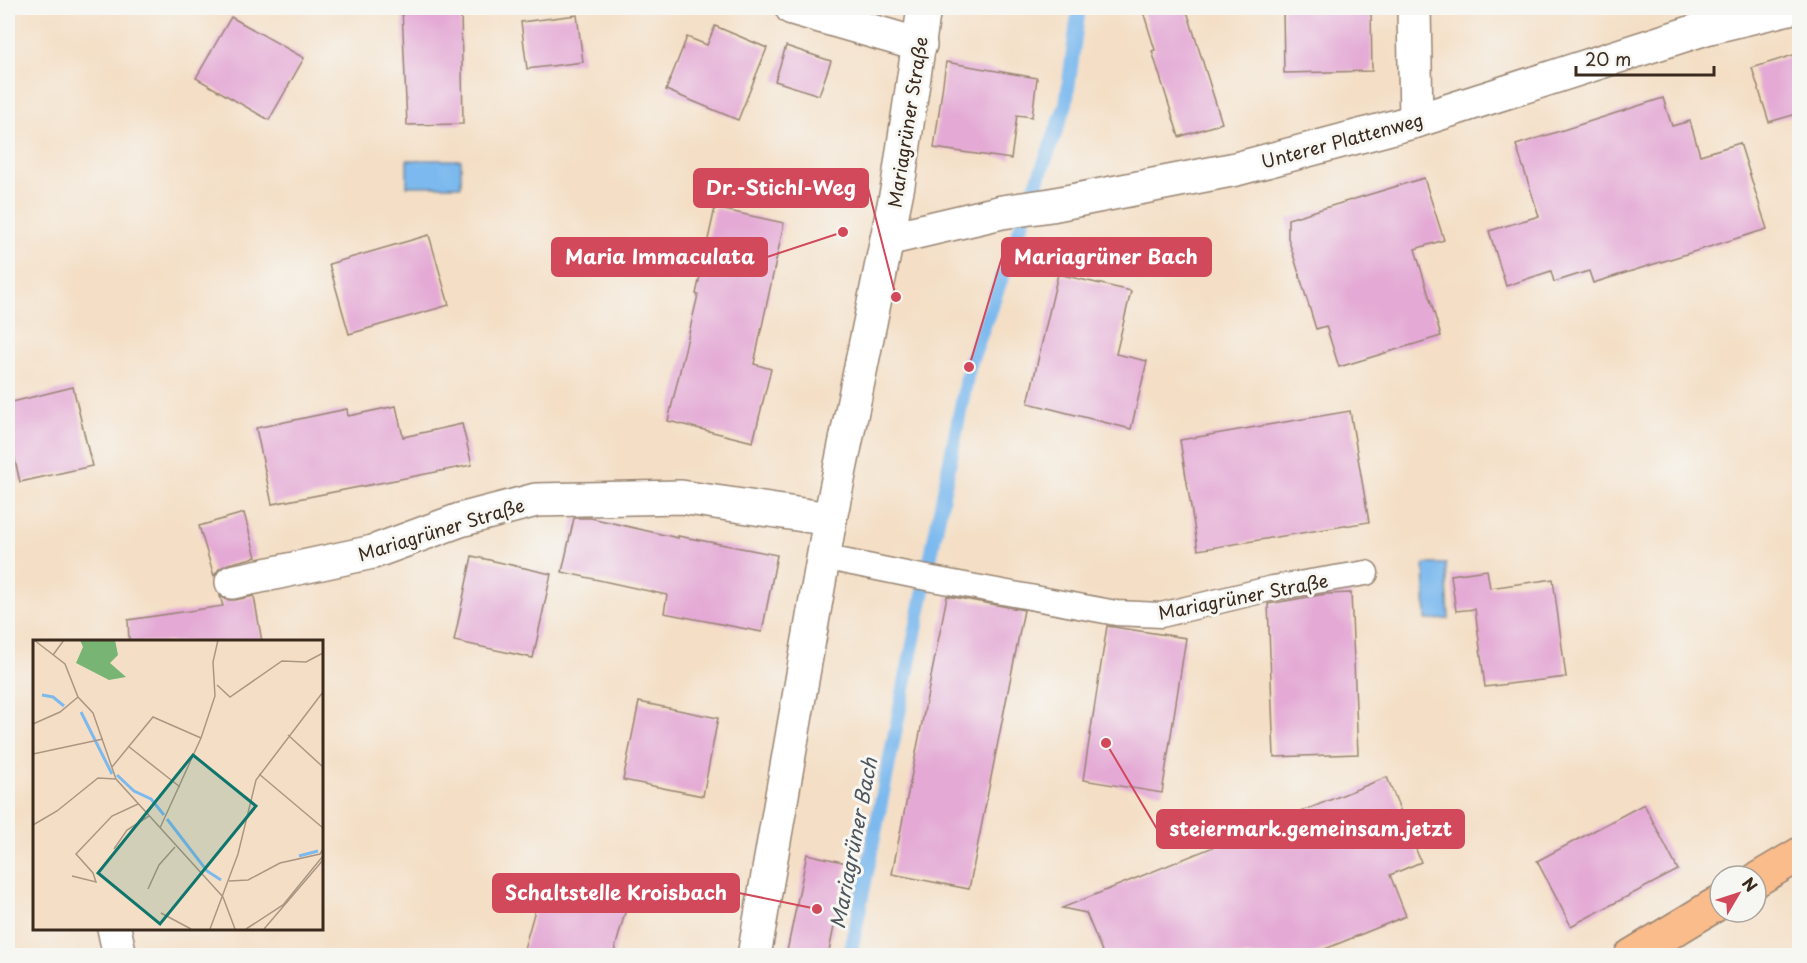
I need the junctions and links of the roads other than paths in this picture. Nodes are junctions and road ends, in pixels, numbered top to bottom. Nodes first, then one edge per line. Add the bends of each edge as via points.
1 (792, 8) edge
2 (924, 8) edge
3 (1414, 8) edge
4 (1789, 8) edge
5 (920, 45) junction
6 (1416, 122) junction
7 (887, 239) junction
8 (830, 519) junction
9 (823, 557) junction
10 (1366, 573) dead end
11 (232, 582) dead end
12 (1800, 854) edge
13 (1768, 873) edge
14 (1708, 909) edge
15 (114, 930) edge
16 (120, 956) edge
17 (754, 956) edge
18 (1632, 956) edge

1 - 5 street
2 - 5 street, Mariagrüner Straße
3 - 6 street
4 - 6 street, Unterer Plattenweg via 1706,28
5 - 7 street, Mariagrüner Straße
6 - 7 street, Unterer Plattenweg via 1236,169 1002,212
7 - 8 street, Mariagrüner Straße
8 - 9 street, Mariagrüner Straße
8 - 11 street, Mariagrüner Straße via 681,497 536,500 460,520 373,552
9 - 10 lane, Mariagrüner Straße via 1116,613 1161,615 1273,588
9 - 17 street, Mariagrüner Straße
12 - 13 main road
14 - 18 main road
15 - 16 street

